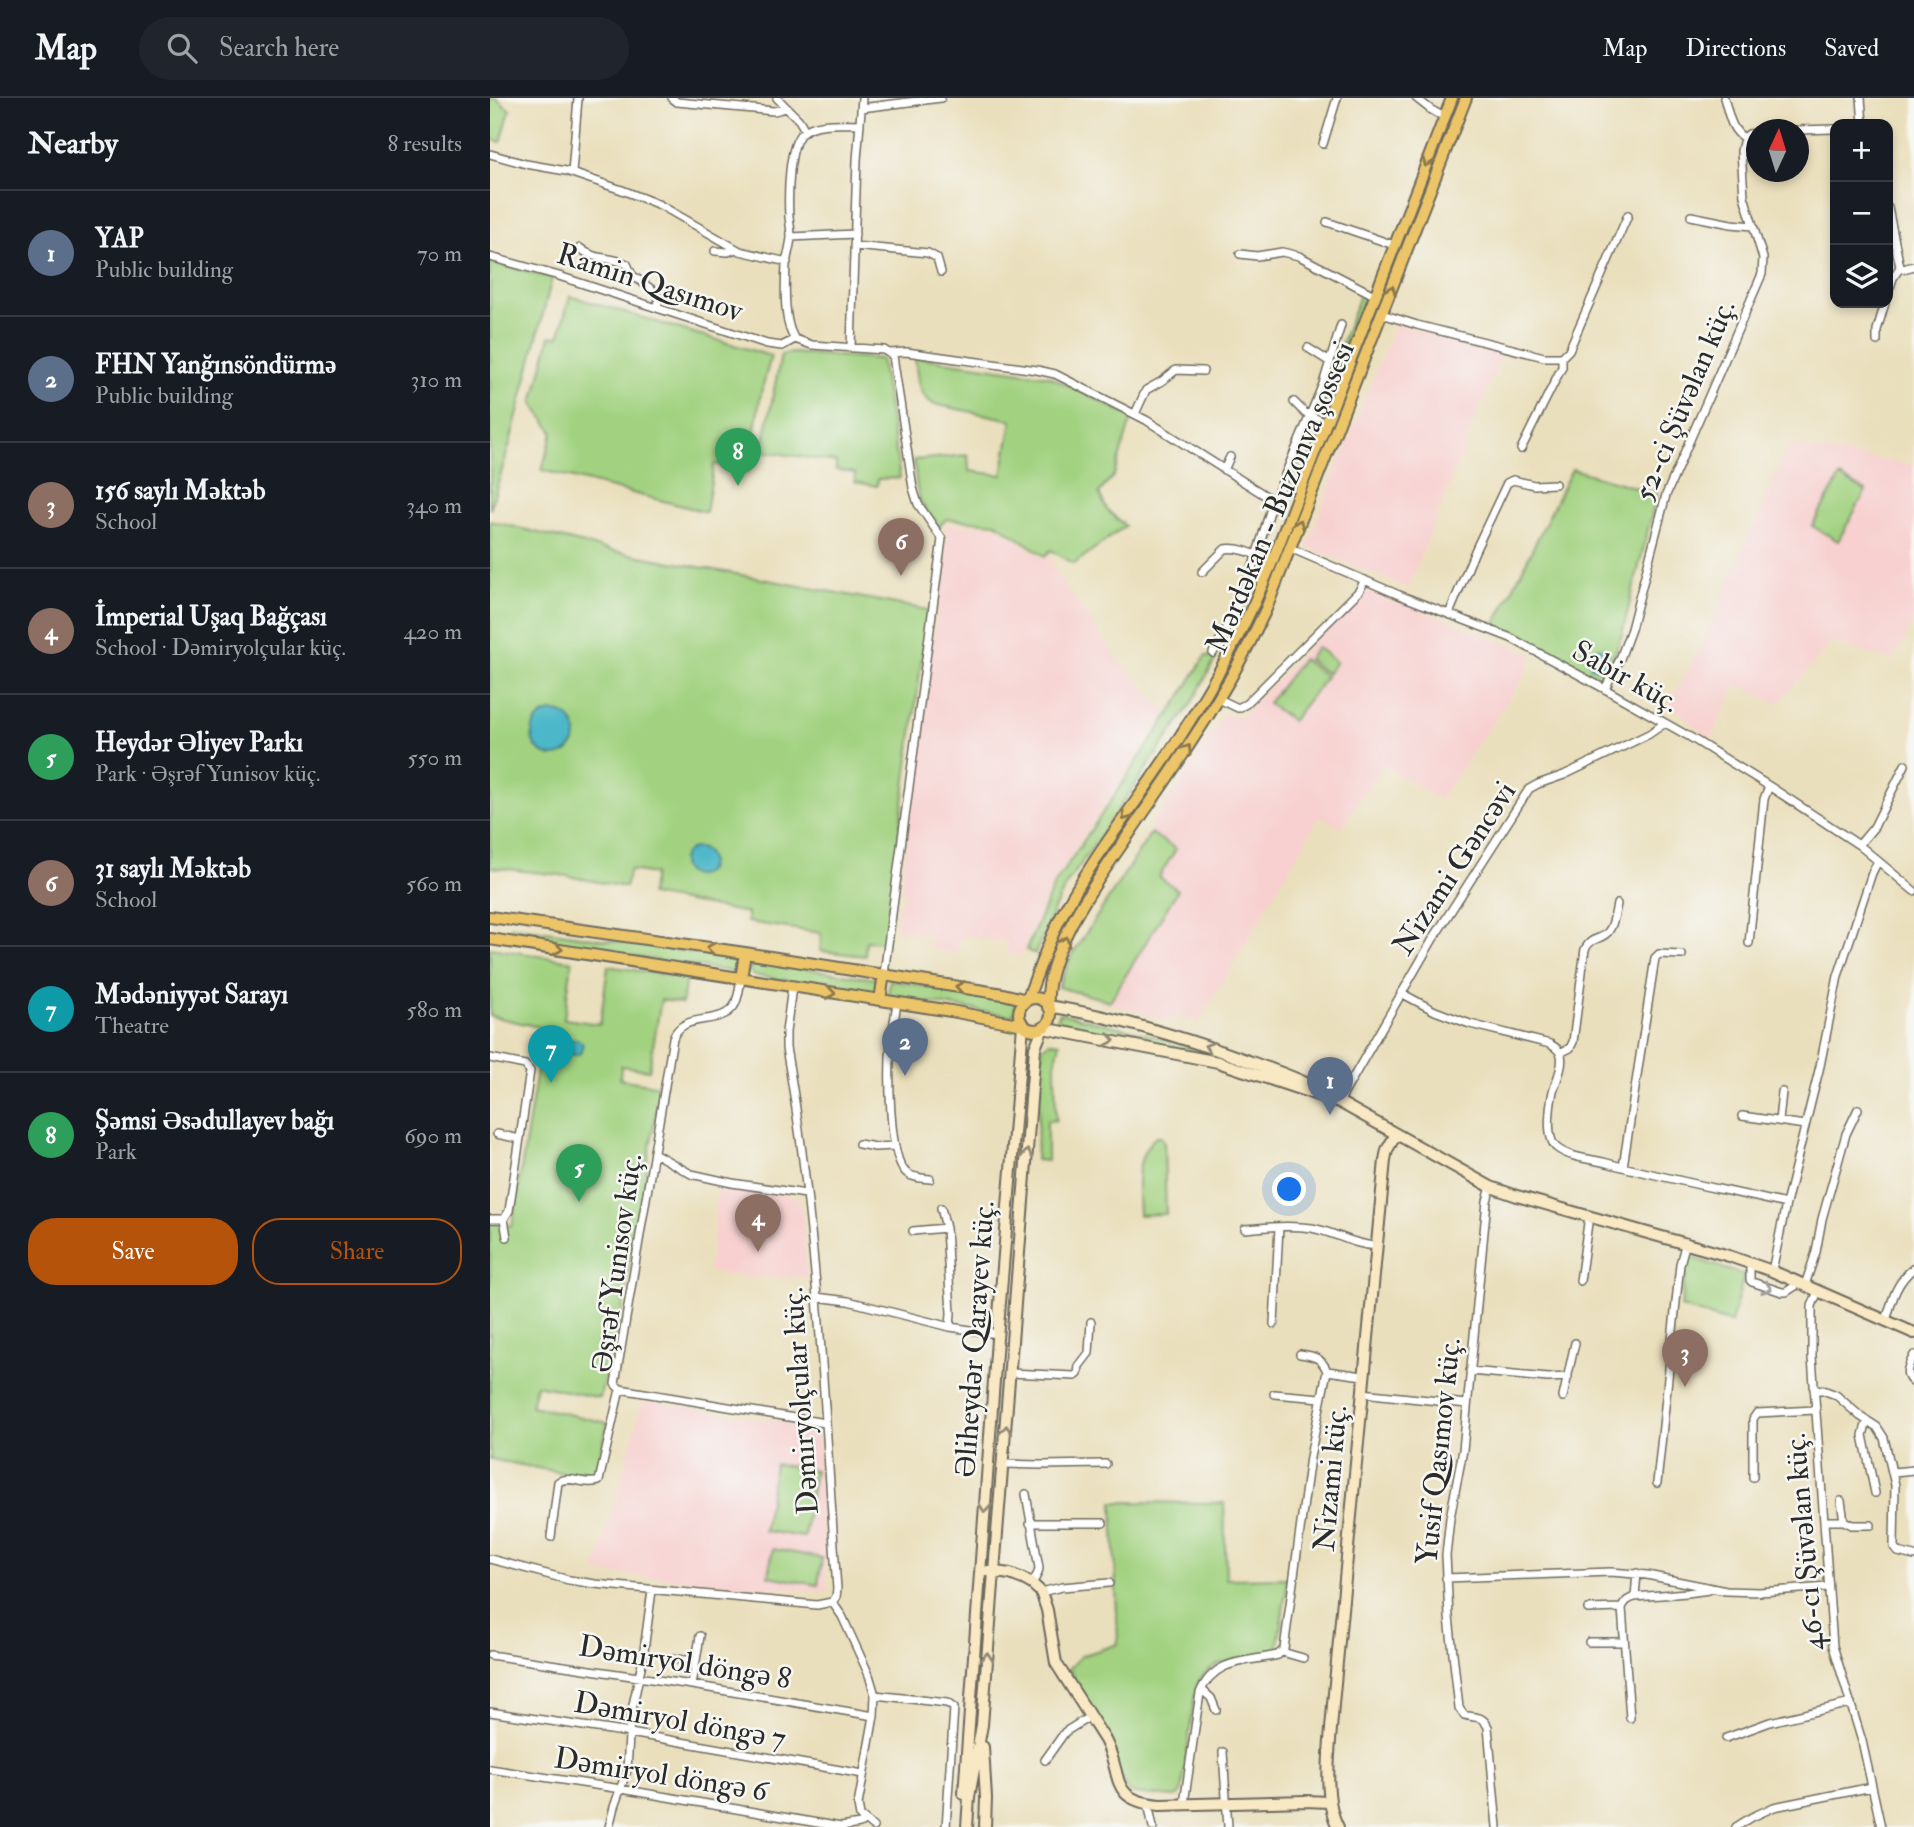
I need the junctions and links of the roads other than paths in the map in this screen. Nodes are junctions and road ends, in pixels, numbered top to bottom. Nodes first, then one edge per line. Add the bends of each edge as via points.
1 (578, 98) edge
2 (672, 98) edge
3 (777, 98) edge
4 (862, 98) edge
5 (941, 98) edge
6 (1337, 98) edge
7 (1416, 98) edge
8 (1451, 98) edge
9 (1466, 98) edge
10 (1724, 98) edge
11 (1861, 98) edge
12 (786, 108) junction
13 (861, 108) junction
14 (1444, 117) junction
15 (1863, 119) edge
16 (860, 124) junction
17 (1830, 128) edge
18 (1809, 129) edge
19 (805, 130) junction
20 (1744, 138) joint
21 (1323, 144) dead end
22 (490, 154) edge
23 (572, 173) junction
24 (1628, 215) dead end
25 (1691, 216) dead end
26 (1327, 222) dead end
27 (1753, 226) junction
28 (1893, 233) edge
29 (855, 234) junction
30 (791, 236) junction
31 (1394, 245) junction
32 (854, 246) junction
33 (580, 248) dead end
34 (736, 249) junction
35 (715, 251) dead end
36 (1240, 254) dead end
37 (490, 257) edge
38 (787, 262) junction
39 (1914, 266) edge
40 (1900, 267) junction
41 (941, 272) dead end
42 (1893, 278) edge
43 (1374, 295) junction
44 (656, 308) junction
45 (1884, 308) edge
46 (1382, 314) junction
47 (1341, 326) dead end
48 (795, 339) junction
49 (1877, 341) dead end
50 (851, 347) junction
51 (1308, 348) dead end
52 (890, 353) junction
53 (1562, 357) junction
54 (1330, 362) junction
55 (1203, 371) dead end
56 (1294, 402) dead end
57 (1135, 414) junction
58 (1309, 415) junction
59 (1325, 423) junction
60 (1521, 449) dead end
61 (1230, 457) dead end
62 (1224, 470) junction
63 (1555, 484) dead end
64 (1274, 501) junction
65 (1290, 548) junction
66 (1256, 555) junction
67 (1272, 562) junction
68 (1202, 572) dead end
69 (1365, 580) junction
70 (1449, 614) junction
71 (1213, 653) dead end
72 (1605, 689) junction
73 (1219, 699) junction
74 (1665, 723) junction
75 (1905, 765) dead end
76 (1769, 786) junction
77 (1859, 845) junction
78 (1878, 861) junction
79 (1914, 891) edge
80 (1617, 904) dead end
81 (490, 917) edge
82 (505, 919) junction
83 (496, 940) edge
84 (1749, 943) dead end
85 (745, 953) junction
86 (1682, 955) dead end
87 (884, 974) junction
88 (741, 979) junction
89 (792, 987) junction
90 (1401, 993) junction
91 (880, 1000) junction
92 (1027, 1000) junction
93 (897, 1003) junction
94 (1048, 1006) junction
95 (1023, 1025) junction
96 (1043, 1028) junction
97 (1560, 1053) junction
98 (490, 1058) edge
99 (1782, 1092) dead end
100 (1339, 1102) junction
101 (1858, 1109) dead end
102 (1742, 1115) dead end
103 (1779, 1121) junction
104 (1805, 1125) junction
105 (497, 1134) dead end
106 (1396, 1134) junction
107 (520, 1139) junction
108 (859, 1144) dead end
109 (895, 1146) junction
110 (654, 1153) junction
111 (1623, 1167) junction
112 (930, 1178) dead end
113 (1491, 1186) junction
114 (1010, 1187) junction
115 (1024, 1188) junction
116 (806, 1194) junction
117 (1786, 1204) junction
118 (941, 1208) dead end
119 (1589, 1216) junction
120 (490, 1219) edge
121 (504, 1219) junction
122 (1279, 1227) junction
123 (946, 1228) junction
124 (1245, 1229) dead end
125 (913, 1231) dead end
126 (507, 1237) dead end
127 (1686, 1242) junction
128 (1376, 1247) junction
129 (1750, 1263) junction
130 (1914, 1268) edge
131 (1772, 1271) junction
132 (1580, 1282) dead end
133 (1802, 1284) junction
134 (1818, 1291) junction
135 (816, 1297) junction
136 (1886, 1321) junction
137 (1091, 1322) dead end
138 (1274, 1324) dead end
139 (950, 1326) junction
140 (1914, 1333) edge
141 (998, 1334) junction
142 (1575, 1343) dead end
143 (1300, 1354) dead end
144 (1914, 1355) edge
145 (1327, 1371) junction
146 (1470, 1371) junction
147 (1010, 1373) junction
148 (1363, 1376) junction
149 (1568, 1377) junction
150 (1914, 1383) edge
151 (620, 1389) junction
152 (1814, 1390) junction
153 (1362, 1393) junction
154 (1274, 1394) dead end
155 (1563, 1397) dead end
156 (1321, 1398) junction
157 (1467, 1404) junction
158 (1816, 1410) junction
159 (1867, 1421) junction
160 (825, 1423) junction
161 (1106, 1464) dead end
162 (1003, 1466) junction
163 (988, 1468) junction
164 (1914, 1469) edge
165 (1893, 1472) junction
166 (1753, 1477) dead end
167 (1657, 1483) dead end
168 (1875, 1493) dead end
169 (1026, 1494) dead end
170 (1841, 1500) dead end
171 (1824, 1521) junction
172 (1844, 1521) junction
173 (1030, 1523) junction
174 (1102, 1523) dead end
175 (1871, 1525) dead end
176 (551, 1537) dead end
177 (1914, 1556) edge
178 (490, 1559) edge
179 (980, 1570) junction
180 (994, 1571) junction
181 (1637, 1573) junction
182 (1446, 1578) junction
183 (1109, 1583) dead end
184 (1032, 1584) junction
185 (1828, 1587) junction
186 (1713, 1589) junction
187 (652, 1590) junction
188 (1041, 1592) junction
189 (1635, 1597) junction
190 (832, 1602) junction
191 (1622, 1608) junction
192 (1588, 1609) dead end
193 (700, 1636) dead end
194 (1589, 1642) dead end
195 (1624, 1642) junction
196 (1282, 1652) junction
197 (490, 1655) edge
198 (973, 1657) junction
199 (665, 1658) dead end
200 (1303, 1658) dead end
201 (696, 1661) junction
202 (639, 1677) junction
203 (692, 1685) junction
204 (1202, 1689) junction
205 (875, 1695) junction
206 (1851, 1703) junction
207 (1216, 1710) dead end
208 (490, 1712) edge
209 (874, 1716) junction
210 (1089, 1717) junction
211 (1630, 1718) dead end
212 (982, 1725) junction
213 (630, 1733) junction
214 (1726, 1738) dead end
215 (1223, 1752) dead end
216 (1045, 1760) dead end
217 (490, 1769) edge
218 (863, 1774) junction
219 (1871, 1787) junction
220 (621, 1789) junction
221 (970, 1797) junction
222 (986, 1798) junction
223 (1329, 1802) junction
224 (1148, 1803) junction
225 (1226, 1803) junction
226 (1184, 1804) junction
227 (864, 1821) junction
228 (609, 1827) edge
229 (873, 1827) edge
230 (946, 1827) edge
231 (964, 1827) edge
232 (985, 1827) edge
233 (1153, 1827) edge
234 (1228, 1827) edge
235 (1338, 1827) edge
236 (1497, 1827) edge
237 (1736, 1827) edge
238 (1881, 1827) edge

1 - 23 street
2 - 12 street via 774,111
3 - 12 street
4 - 13 street
5 - 13 street
6 - 21 street
7 - 14 street
8 - 14 main road
46 -> 9 main road, Mərdəkan - Buzonva şossesi
10 - 20 street via 1732,124
11 - 15 street
12 - 19 street
13 - 16 street
14 -> 31 main road
16 - 19 street
16 - 29 street
17 - 18 street
19 - 30 street via 796,139 792,156
20 - 27 street, 52-ci Şüvəlan küç. via 1744,196
22 - 23 street
23 - 34 street via 653,202
24 - 53 street
25 - 27 street
26 - 31 street
27 - 72 street, 52-ci Şüvəlan küç. via 1763,258 1762,274 1666,495 1631,629
28 - 40 street
29 - 30 street
29 - 32 street
30 - 38 street
31 - 43 main road
32 - 41 street via 928,253 937,258
32 - 50 street
33 - 44 street via 593,257 627,264 632,275 658,294
34 - 35 street
34 - 38 street
36 - 43 street via 1299,256
37 - 44 street, Ramin Qasımov
38 - 48 street via 787,320
39 - 40 street
40 - 42 street
43 - 59 main road
44 - 48 street, Ramin Qasımov via 767,344 782,345
45 - 49 street
46 - 53 street via 1545,357
65 -> 46 main road, Mərdəkan - Buzonva şossesi
47 - 54 street
48 - 50 street, Ramin Qasımov
50 - 52 street, Ramin Qasımov
51 - 54 street
52 - 57 street, Ramin Qasımov via 1049,372
52 - 87 street via 895,360 913,488 942,543
53 - 60 street via 1562,367
54 - 58 street
55 - 57 street via 1176,370 1146,390
56 - 58 street
57 - 62 street, Ramin Qasımov
58 - 59 street
58 - 64 street
59 - 67 main road
61 - 62 street
62 - 64 street, Ramin Qasımov
63 - 70 street via 1507,483
64 - 66 street
65 - 69 street, Sabir küç.
65 - 73 main road, Mərdəkan - Buzonva şossesi via 1258,626
66 - 67 street
66 - 68 street via 1225,550
66 - 71 street
67 -> 92 main road via 1247,621 1204,697 1077,889
69 - 70 street, Sabir küç.
69 - 73 street via 1247,704 1238,708
70 - 72 street, Sabir küç. via 1511,638
72 - 74 street, Sabir küç.
94 -> 73 main road, Mərdəkan - Buzonva şossesi via 1052,974 1072,924
74 - 76 street, Sabir küç.
74 - 90 street, Nizami Gəncəvi via 1529,789
75 - 77 street via 1874,827
76 - 77 street, Sabir küç.
76 - 84 street
77 - 78 street, Sabir küç.
78 - 79 street, Sabir küç.
78 - 104 street via 1838,975
80 - 97 street via 1611,929 1586,949 1573,1042
81 - 82 main road
82 - 83 main road
85 -> 82 main road
83 -> 88 main road
85 - 87 main road
85 - 88 main road
86 - 111 street via 1659,954 1655,958
87 - 91 main road
92 -> 87 main road
88 - 89 main road
88 - 110 street, Əşrəf Yunisov küç. via 733,1008 685,1024 676,1032
89 -> 91 main road
89 - 116 street, Dəmiryolçular küç. via 786,1048
90 - 97 street via 1444,1015 1550,1044
90 - 100 street, Nizami Gəncəvi
91 - 93 main road
92 - 94 main road via 1041,1000
92 - 95 main road via 1019,1012
93 - 95 main road
93 - 109 street via 890,1060
94 - 96 main road via 1050,1016
100 -> 94 main road via 1309,1084 1222,1051
95 - 96 main road via 1032,1030
95 - 114 main road, Əliheydər Qarayev küç.
96 -> 100 main road via 1218,1062
115 -> 96 main road, Əliheydər Qarayev küç. via 1036,1045
97 - 111 street via 1551,1106 1553,1145 1569,1154
98 - 107 street via 529,1068
99 - 103 street
100 - 106 main road
101 - 133 street via 1846,1134 1814,1259
102 - 103 street
103 - 104 street
104 - 117 street
105 - 107 street
106 - 113 main road
106 - 128 main road, Nizami küç. via 1385,1155
107 - 121 street
108 - 109 street
109 - 112 street via 905,1172
110 - 116 street via 691,1174
110 - 151 street, Əşrəf Yunisov küç. via 615,1384
111 - 117 street
113 - 119 main road
113 - 146 street, Yusif Qasımov küç.
114 - 115 main road
114 - 141 main road, Əliheydər Qarayev küç.
115 - 147 main road, Əliheydər Qarayev küç.
116 - 135 street, Dəmiryolçular küç.
117 - 131 street
118 - 123 street
119 - 127 main road
119 - 132 street
120 - 121 street
121 - 126 street
122 - 124 street
122 - 128 street via 1312,1228
122 - 138 street
123 - 125 street
123 - 139 street
127 - 129 main road
127 - 167 street
128 - 148 main road, Nizami küç.
129 - 131 main road
129 -> 133 street via 1752,1282 1782,1292
130 - 136 street via 1895,1290
131 - 133 main road
133 - 134 main road
134 - 136 main road
134 - 152 street, 46-cı Şüvəlan küç. via 1811,1320
135 - 139 street
135 - 160 street, Dəmiryolçular küç.
136 - 140 main road
137 - 147 street via 1089,1353 1075,1376
139 - 141 street
141 - 163 main road, Əliheydər Qarayev küç.
142 - 149 street
143 - 145 street via 1322,1360
144 - 150 street via 1907,1373
145 - 148 street
145 - 156 street
146 - 149 street
146 - 157 street, Yusif Qasımov küç.
162 -> 147 main road, Əliheydər Qarayev küç.
148 - 153 main road, Nizami küç.
149 - 155 street
151 - 160 street, Əşrəf Yunisov küç.
151 - 176 street via 599,1480 558,1482
152 - 158 street, 46-cı Şüvəlan küç.
152 - 159 street via 1836,1395
153 - 157 street
153 - 223 main road, Nizami küç. via 1333,1704
154 - 156 street
156 - 196 street
157 - 182 street, Yusif Qasımov küç. via 1448,1530
158 - 166 street via 1754,1415
158 - 171 street, 46-cı Şüvəlan küç.
159 - 165 street via 1884,1438
159 - 168 street via 1863,1435
160 - 190 street, Dəmiryolçular küç. via 837,1589
161 - 162 street
162 - 163 main road via 995,1475
162 - 180 main road, Əliheydər Qarayev küç.
163 -> 179 main road, Əliheydər Qarayev küç.
164 - 165 street
165 - 177 street via 1894,1547
169 - 173 street
170 - 172 street
171 - 172 street
171 - 185 street, 46-cı Şüvəlan küç.
172 - 175 street
173 - 174 street
173 - 184 street via 1039,1568
178 - 187 street via 582,1583
179 - 180 main road
179 - 198 main road, Əliheydər Qarayev küç.
180 - 184 main road
212 -> 180 main road, Əliheydər Qarayev küç.
181 - 182 street
181 - 186 street
181 - 189 street
182 - 236 street, Yusif Qasımov küç. via 1459,1708 1464,1715 1482,1718 1488,1727
183 - 188 street
184 - 188 main road
185 - 186 street via 1744,1592
185 - 206 street, 46-cı Şüvəlan küç. via 1834,1652
186 - 189 street
187 - 190 street via 817,1605
187 - 202 street
188 - 210 main road via 1056,1663
189 - 191 street
190 - 205 street via 848,1628
191 - 192 street
191 - 195 street
193 - 201 street
194 - 195 street
195 - 211 street
196 - 200 street
196 - 204 street via 1219,1669
197 - 202 street, Dəmiryol döngə 8
198 - 212 main road
198 - 231 main road
199 - 201 street
201 - 203 street
202 - 203 street, Dəmiryol döngə 8
202 - 213 street
203 - 209 street, Dəmiryol döngə 8
204 - 207 street
204 - 226 street
205 - 209 street
205 - 230 street via 947,1703 954,1708
206 - 214 street via 1770,1722
206 - 219 street, 46-cı Şüvəlan küç.
208 - 213 street, Dəmiryol döngə 7
209 - 218 street
210 - 216 street via 1065,1732
210 - 224 main road via 1109,1747 1124,1792
212 - 221 main road
212 - 222 main road
213 - 218 street, Dəmiryol döngə 7
213 - 220 street
215 - 225 street
217 - 220 street, Dəmiryol döngə 6
218 - 227 street via 858,1805
219 - 237 street via 1774,1807
219 - 238 street, 46-cı Şüvəlan küç.
220 - 227 street, Dəmiryol döngə 6 via 841,1827
220 - 228 street
221 - 222 main road via 978,1787
221 - 231 main road
222 - 232 main road
223 - 225 main road
223 - 235 main road, Nizami küç.
224 - 226 main road
224 - 233 street
225 - 226 main road
225 - 234 street
227 - 229 street

